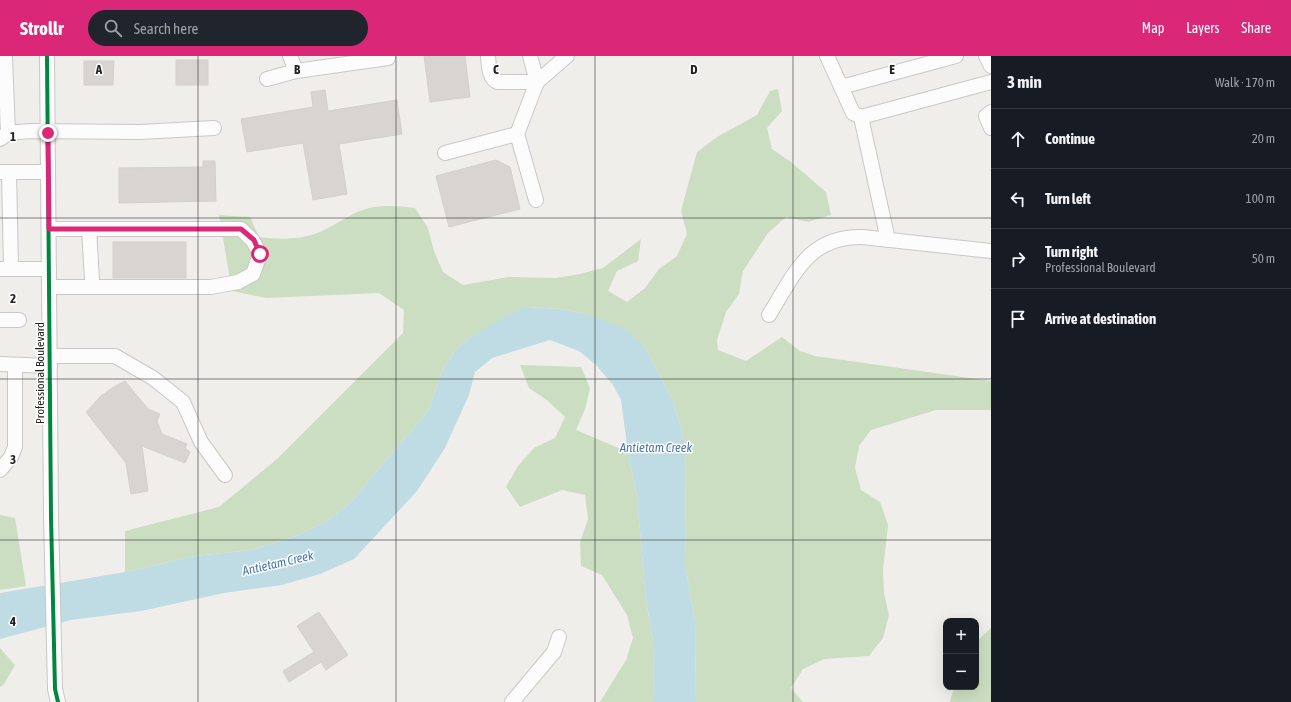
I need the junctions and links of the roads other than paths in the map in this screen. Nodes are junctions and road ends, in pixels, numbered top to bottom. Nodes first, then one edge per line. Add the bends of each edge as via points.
1 (47, 56) edge
2 (290, 56) edge
3 (488, 56) edge
4 (530, 56) edge
5 (567, 56) edge
6 (828, 56) edge
7 (956, 56) edge
8 (986, 56) edge
9 (5, 57) edge
10 (388, 58) dead end
11 (991, 66) edge
12 (296, 71) junction
13 (267, 79) dead end
14 (537, 82) junction
15 (991, 82) edge
16 (841, 87) junction
17 (991, 112) edge
18 (860, 117) junction
19 (214, 128) dead end
20 (991, 128) edge
21 (48, 133) junction
22 (518, 134) junction
23 (4, 136) edge
24 (445, 153) dead end
25 (4, 172) edge
26 (48, 172) junction
27 (536, 200) dead end
28 (49, 229) junction
29 (90, 229) junction
30 (888, 240) junction
31 (991, 251) edge
32 (50, 268) junction
33 (5, 269) edge
34 (92, 279) dead end
35 (50, 287) junction
36 (769, 314) dead end
37 (0, 320) edge
38 (19, 320) dead end
39 (50, 361) junction
40 (0, 364) edge
41 (15, 366) junction
42 (0, 470) edge
43 (224, 474) dead end
44 (559, 637) dead end
45 (55, 698) edge
46 (512, 702) edge

1 - 21 street, Professional Boulevard
2 - 12 street
3 - 14 street via 491,74 497,82
4 - 14 street
5 - 14 street
6 - 16 street
7 - 16 street
8 - 11 street
9 - 23 street
10 - 12 street
12 - 13 street
14 - 22 street
15 - 18 street
16 - 18 street via 853,112
17 - 20 street via 986,116
18 - 30 street
19 - 21 street
21 - 23 street via 30,131
21 - 26 street, Professional Boulevard
22 - 24 street
22 - 27 street
25 - 26 street
25 - 33 street
26 - 28 street, Professional Boulevard
28 - 29 street
28 - 32 street, Professional Boulevard
29 - 34 street
29 - 35 street via 241,229 254,240 260,254 253,274 238,282 211,287
30 - 31 street
30 - 36 street via 847,237 835,240 810,253
32 - 33 street
32 - 35 street, Professional Boulevard
35 - 39 street, Professional Boulevard
37 - 38 street
39 - 41 street
39 - 43 street via 115,356 153,378 183,402 201,442
39 - 45 street, Professional Boulevard
40 - 41 street
41 - 42 street via 15,447 11,457
44 - 46 street via 554,652

